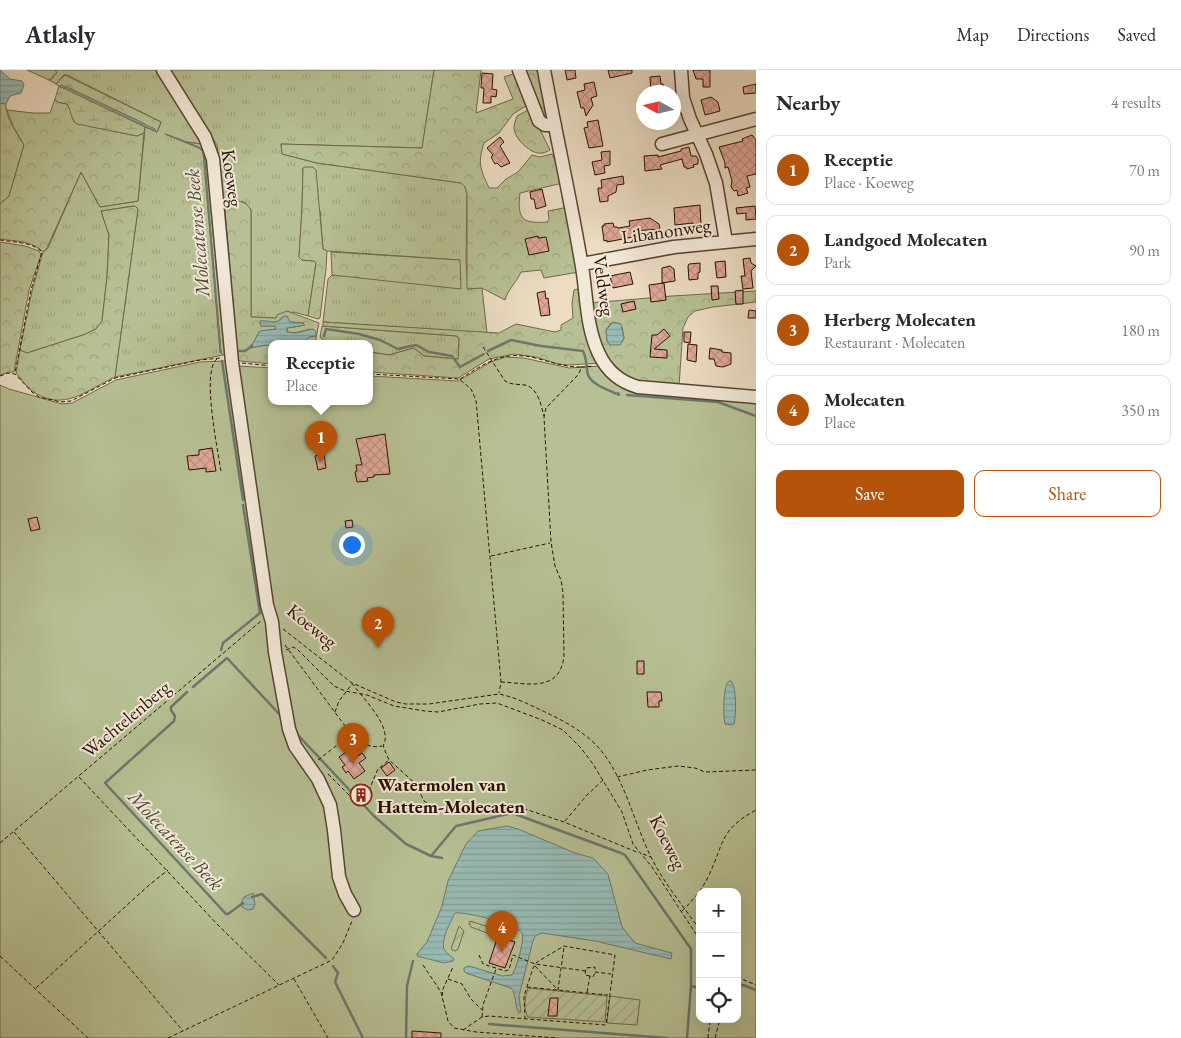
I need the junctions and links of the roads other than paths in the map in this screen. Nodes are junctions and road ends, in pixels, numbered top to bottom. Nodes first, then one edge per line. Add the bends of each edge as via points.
1 (163, 70) edge
2 (518, 70) edge
3 (544, 70) edge
4 (682, 70) edge
5 (756, 119) edge
6 (555, 124) junction
7 (696, 134) junction
8 (662, 144) dead end
9 (756, 239) edge
10 (726, 242) junction
11 (582, 264) junction
12 (756, 397) edge
13 (353, 916) road end

1 - 13 street, Koeweg via 205,137 213,159 232,362 271,618 282,651 287,721 291,737 318,779 330,805 339,877
2 - 6 street via 539,121 545,125
3 - 6 street, Veldweg
4 - 7 street via 683,98
5 - 7 street
6 - 11 street, Veldweg
7 - 8 street
7 - 10 street via 716,183
9 - 10 street, Libanonweg
10 - 11 street, Libanonweg via 650,250
11 - 12 street, Veldweg via 595,343 604,364 621,381 648,388

